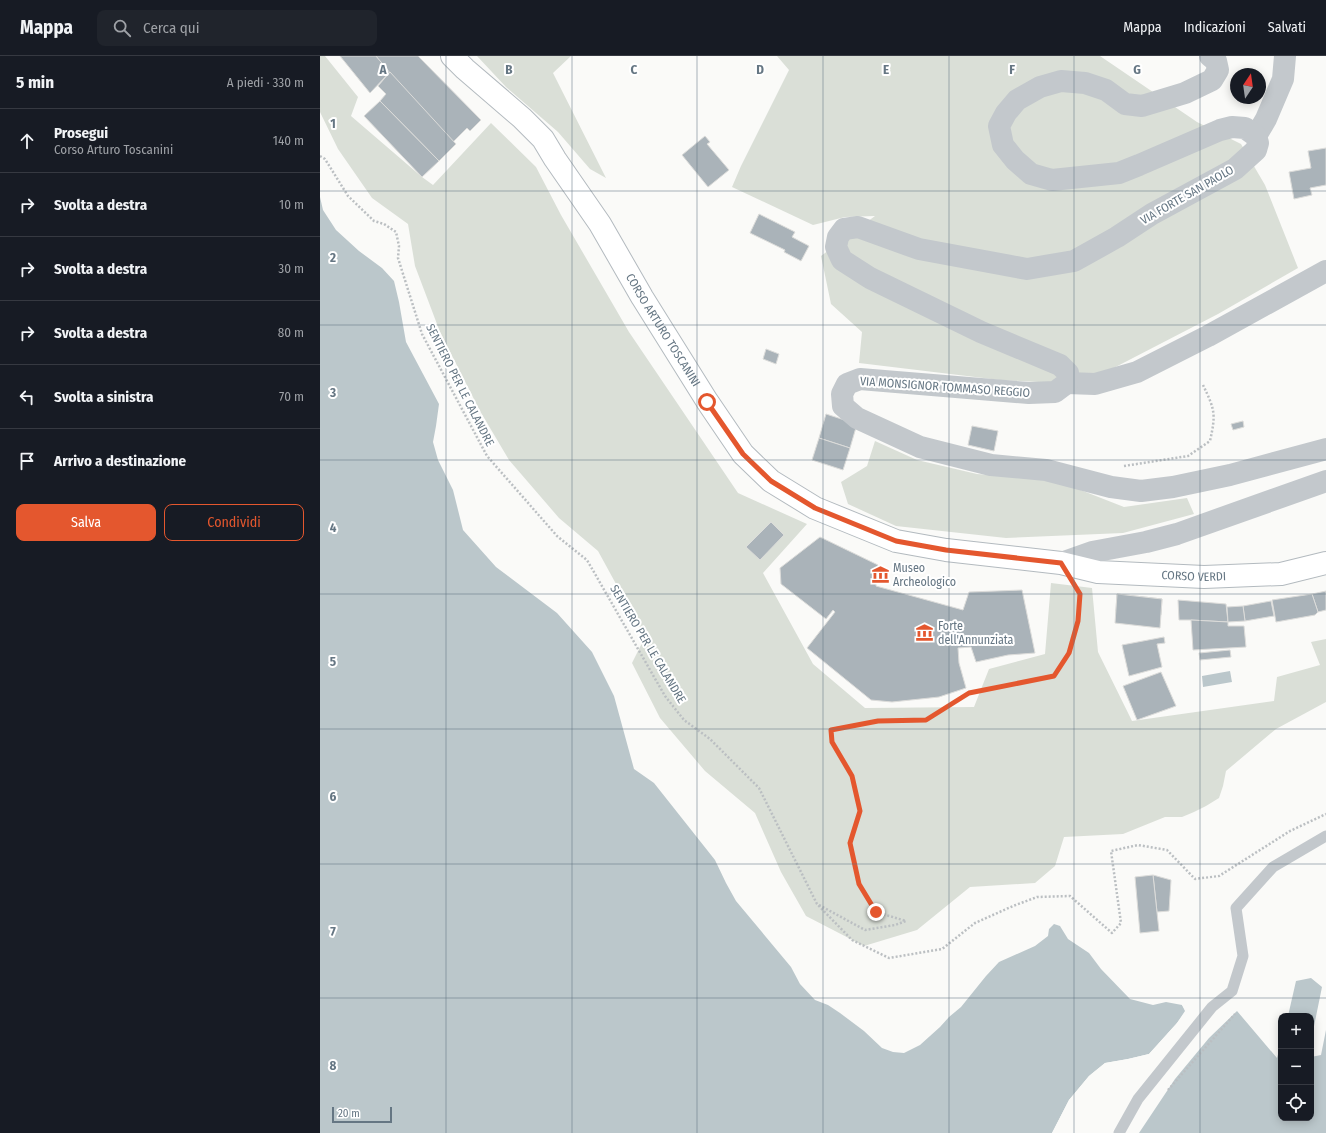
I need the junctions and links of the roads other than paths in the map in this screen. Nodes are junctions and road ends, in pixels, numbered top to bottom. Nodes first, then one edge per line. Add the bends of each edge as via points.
1 (452, 56) edge
2 (1210, 56) edge
3 (1284, 56) edge
4 (1256, 136) junction
5 (1326, 271) edge
6 (1067, 383) junction
7 (1326, 449) edge
8 (1326, 481) edge
9 (1061, 563) junction
10 (1326, 563) edge
11 (1326, 836) edge
12 (1119, 1133) edge

1 - 9 main road, CORSO ARTURO TOSCANINI via 543,139 600,224 707,402 743,454 771,481 815,508 896,541 946,550
2 - 4 street via 1216,62 1218,70 1212,80 1185,93 1142,106 1125,104 1106,90 1085,83 1061,81 1040,87 1018,100 1006,113 999,126 1003,145 1031,174 1052,180 1119,173 1232,127 1245,128
3 - 4 street via 1282,79 1266,119
4 - 6 street, VIA FORTE SAN PAOLO via 1256,150 1235,169 1152,214 1074,261 1027,270 919,249 858,227 844,229 838,237 836,247 842,260 870,278 981,332 1060,365 1068,373
5 - 6 street via 1138,372 1096,384
6 - 7 street, VIA MONSIGNOR TOMMASO REGGIO via 1055,392 1029,393 860,379 847,384 842,394 843,406 857,418 920,447 991,465 1046,470 1111,488 1141,491 1173,487
8 - 9 street via 1177,534 1092,552
9 - 10 main road, CORSO VERDI via 1098,572 1204,578 1281,574
11 - 12 lane via 1273,867 1236,908 1243,956 1232,991 1212,1007 1138,1099

